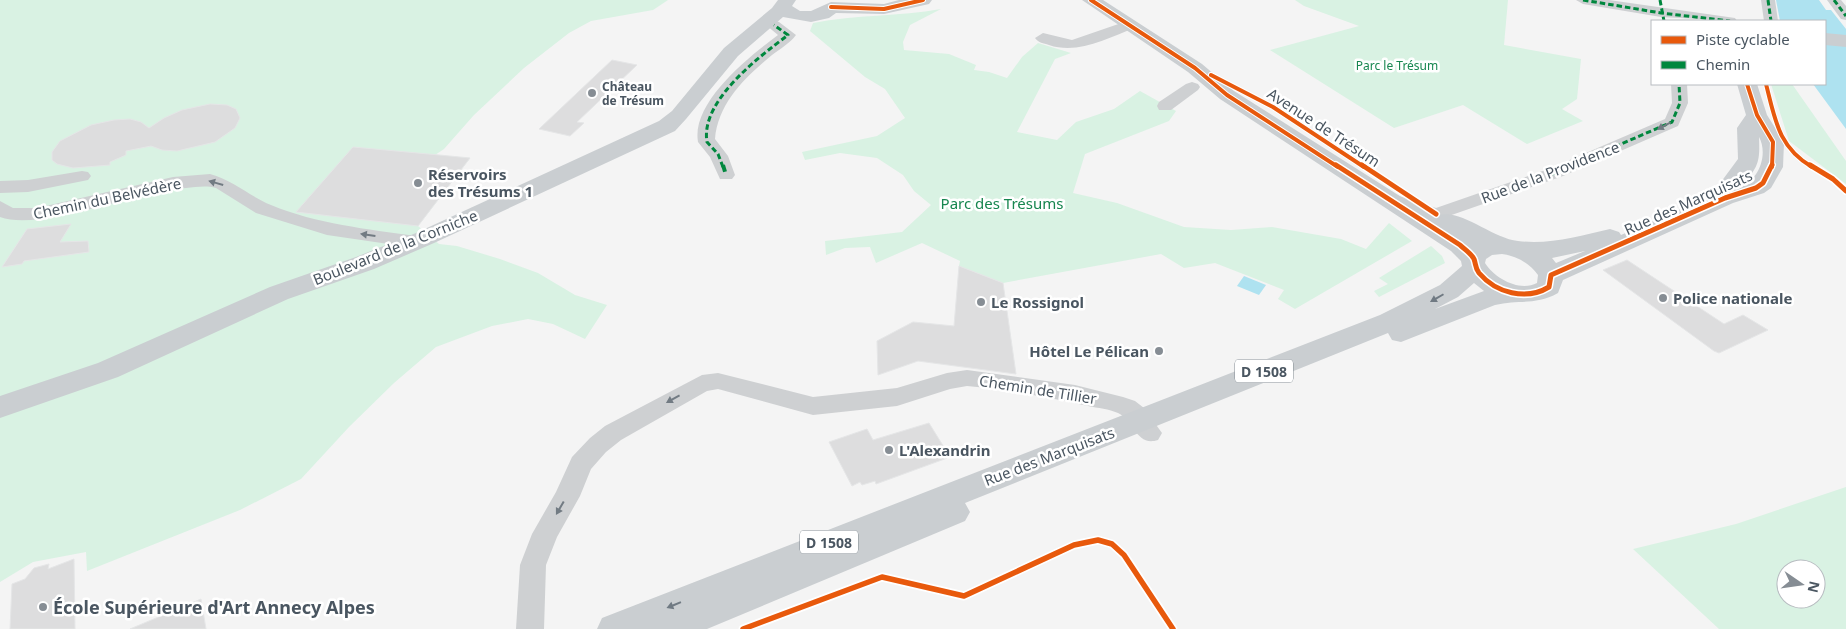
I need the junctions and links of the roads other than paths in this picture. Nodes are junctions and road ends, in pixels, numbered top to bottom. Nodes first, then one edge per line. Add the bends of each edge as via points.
1 (870, 0) edge
2 (902, 0) edge
3 (923, 0) edge
4 (1091, 0) edge
5 (1583, 0) edge
6 (1768, 0) edge
7 (1834, 0) edge
8 (785, 3) edge
9 (830, 4) edge
10 (1662, 12) edge
11 (1846, 16) edge
12 (802, 17) junction
13 (1724, 20) edge
14 (1771, 20) edge
15 (1130, 25) junction
16 (764, 29) junction
17 (1043, 38) dead end
18 (1826, 39) edge
19 (1846, 41) edge
20 (1193, 77) junction
21 (1679, 85) edge
22 (1747, 85) edge
23 (1165, 106) dead end
24 (726, 175) dead end
25 (82, 176) dead end
26 (0, 187) edge
27 (1387, 198) junction
28 (0, 207) edge
29 (1436, 214) junction
30 (1653, 229) junction
31 (416, 242) junction
32 (1507, 248) junction
33 (1474, 264) junction
34 (1551, 275) junction
35 (1511, 292) junction
36 (0, 407) edge
37 (1146, 426) junction
38 (530, 629) edge
39 (614, 629) edge
40 (668, 629) edge

1 - 2 main road
3 - 9 main road via 884,10
4 - 15 main road, Avenue de Trésum
5 - 10 street
6 - 14 street
7 - 11 street
8 - 12 main road via 788,13
8 - 16 main road, Boulevard de la Corniche
9 - 12 main road, Boulevard de la Corniche via 820,15
10 - 13 street
12 - 16 main road, Boulevard de la Corniche
15 - 17 street via 1074,45
15 - 20 main road, Avenue de Trésum
16 - 24 street via 788,35 765,52 726,92 710,116 706,140 719,155
16 - 31 main road, Boulevard de la Corniche via 731,52 667,126
18 - 19 main road
20 - 23 street
20 - 27 main road, Avenue de Trésum via 1227,94
20 - 29 main road, Avenue de Trésum via 1273,107
21 -> 29 street, Rue de la Providence via 1680,103 1672,122 1551,174
22 - 30 main road, Rue des Marquisats via 1756,115 1773,142 1772,167 1768,176 1756,188
25 - 26 street via 28,186
27 - 29 street
27 - 33 main road, Avenue de Trésum via 1460,245
31 -> 28 street, Chemin du Belvédère via 334,231 263,209 210,180 173,183 37,214 12,214
29 - 32 main road, Avenue de Trésum
30 - 32 main road, Rue des Marquisats via 1552,250
30 - 34 main road, Rue des Marquisats
31 - 36 main road, Boulevard de la Corniche via 271,297 108,370
32 - 33 main road, Rue des Marquisats via 1481,250
32 - 34 main road, Avenue de Trésum via 1539,260
33 - 35 main road, Avenue de Trésum via 1489,282
33 -> 37 main road, Rue des Marquisats / D 1508 via 1449,291 1388,322
34 - 35 main road via 1549,287 1543,291 1529,294
35 - 37 main road, Rue des Marquisats / D 1508
37 -> 38 street, Chemin de Tillier via 1127,407 1103,399 988,380 967,378 897,397 813,406 718,381 702,383 613,433 581,464 533,565
37 -> 39 main road, Rue des Marquisats / D 1508
37 - 40 main road, Rue des Marquisats / D 1508

